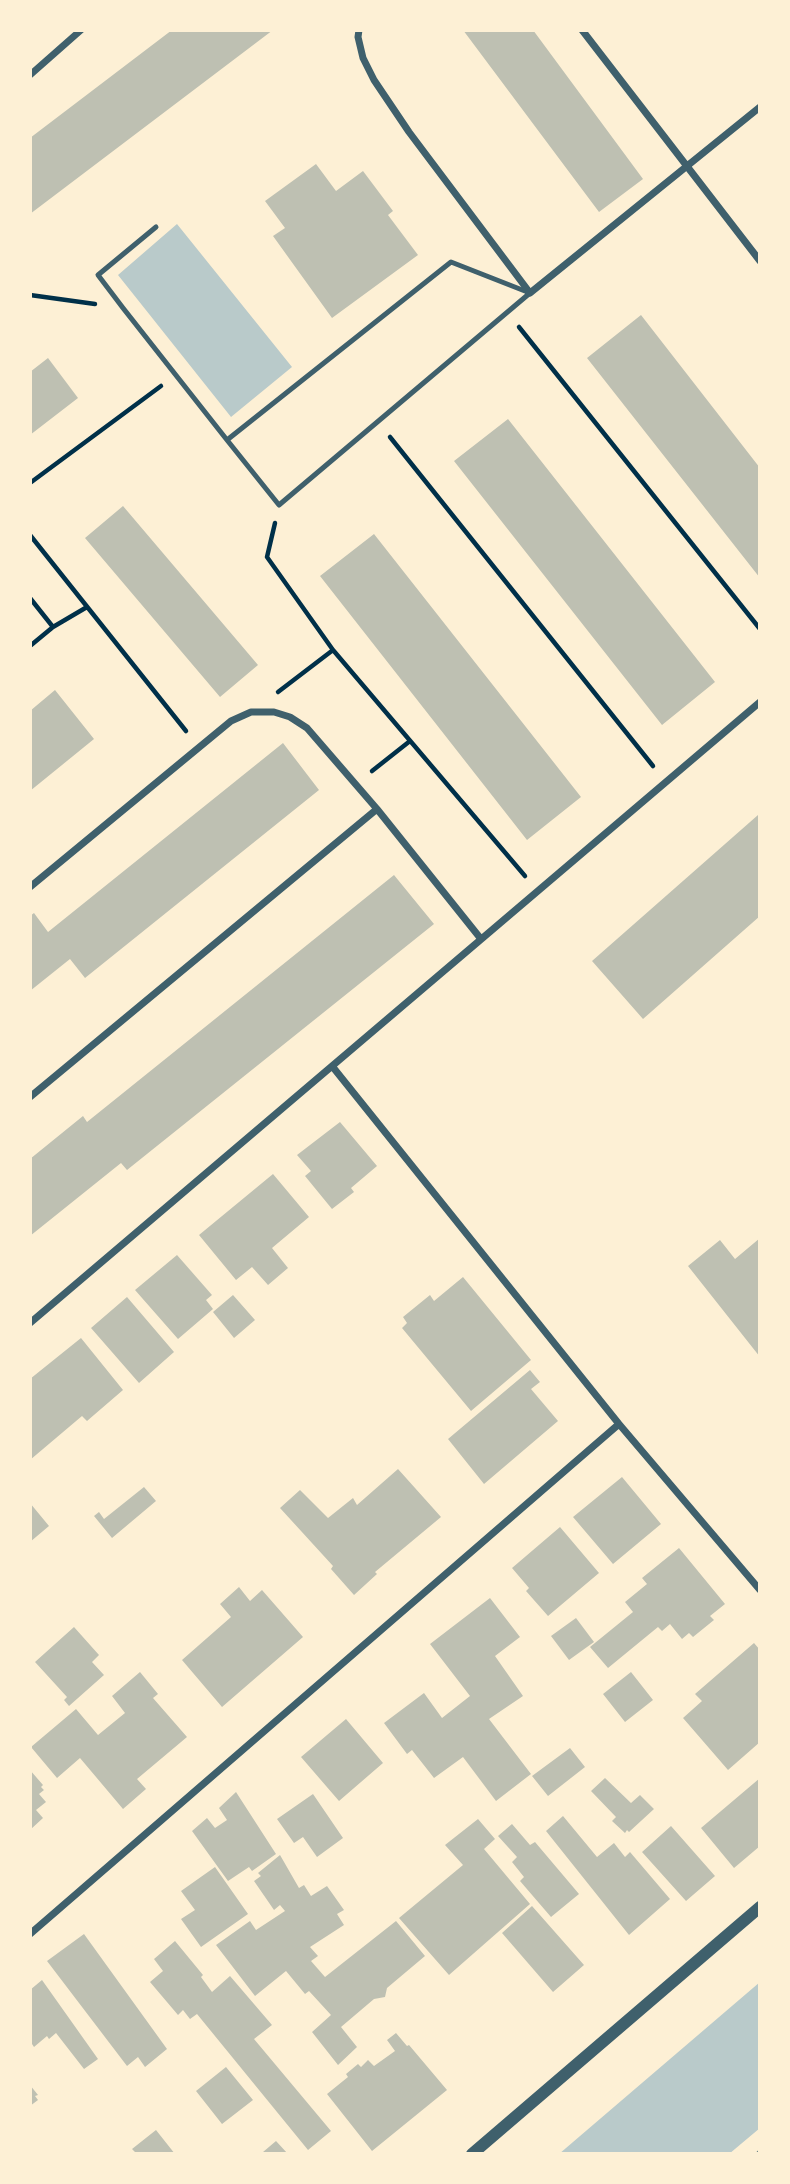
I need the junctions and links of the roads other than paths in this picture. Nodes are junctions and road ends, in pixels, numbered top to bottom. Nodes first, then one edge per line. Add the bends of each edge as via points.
1 (81, 30) edge
2 (359, 30) edge
3 (582, 30) edge
4 (30, 75) edge
5 (760, 107) edge
6 (688, 168) junction
7 (156, 227) dead end
8 (760, 261) edge
9 (530, 293) junction
10 (227, 440) junction
11 (760, 702) edge
12 (377, 809) junction
13 (30, 887) edge
14 (481, 939) junction
15 (332, 1066) junction
16 (30, 1097) edge
17 (30, 1323) edge
18 (619, 1424) junction
19 (760, 1590) edge
20 (760, 1907) edge
21 (30, 1934) edge
22 (472, 2154) edge

1 - 4 street
2 - 9 street via 363,58 381,91
3 - 6 street
5 - 6 street
6 - 8 street
6 - 9 street
7 - 10 lane via 97,275
9 - 10 lane via 451,262
9 - 10 lane via 279,505
11 - 14 street
12 - 13 street via 307,728 274,712 251,712 231,721
12 - 14 street
12 - 16 street
14 - 15 street
15 - 17 street
15 - 18 street
18 - 19 street
18 - 21 street
20 - 22 street

